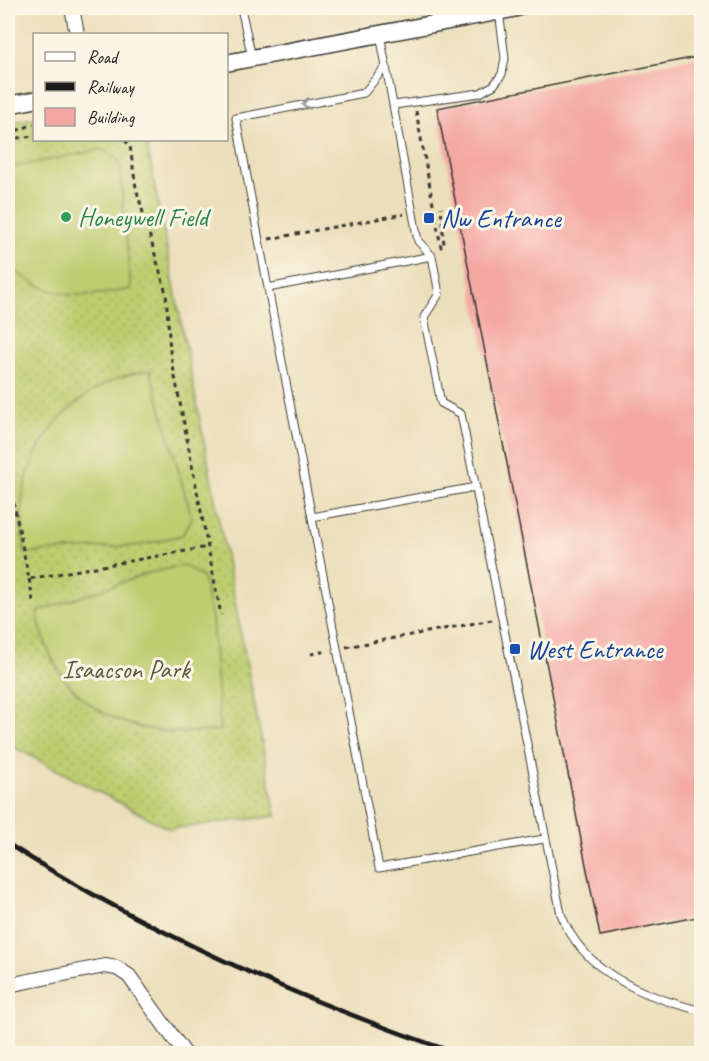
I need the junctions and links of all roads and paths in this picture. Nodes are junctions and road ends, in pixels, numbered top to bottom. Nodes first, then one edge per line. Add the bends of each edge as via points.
1 (72, 8) edge
2 (241, 8) edge
3 (517, 8) edge
4 (499, 11) junction
5 (449, 14) edge
6 (77, 33) edge
7 (380, 33) junction
8 (252, 58) junction
9 (228, 63) edge
10 (386, 66) junction
11 (33, 100) edge
12 (8, 105) edge
13 (394, 105) junction
14 (416, 110) dead end
15 (33, 124) edge
16 (8, 134) edge
17 (33, 136) edge
18 (8, 139) edge
19 (125, 141) edge
20 (441, 207) dead end
21 (433, 208) junction
22 (413, 213) junction
23 (267, 240) dead end
24 (432, 256) junction
25 (268, 288) junction
26 (8, 476) edge
27 (476, 487) junction
28 (312, 517) junction
29 (208, 547) junction
30 (29, 579) junction
31 (34, 605) dead end
32 (221, 615) dead end
33 (501, 619) junction
34 (337, 649) junction
35 (311, 654) dead end
36 (544, 839) junction
37 (8, 985) edge
38 (702, 1011) edge
39 (185, 1053) edge

1 - 6 street
2 - 8 lane
3 - 4 street
4 - 5 street
4 - 13 lane via 505,58 502,74 494,85 480,93
5 - 7 street
7 - 8 street
7 - 10 lane
8 - 9 street
10 - 13 lane
10 -> 25 lane via 364,93 236,118
11 - 12 street
13 - 22 lane
14 - 21 path
15 - 16 path
17 - 18 path
19 - 29 path via 130,146 136,188 166,293 170,351
20 - 21 path via 441,247
21 - 22 path
22 - 23 path
22 - 24 lane via 418,241
24 - 25 lane
24 - 27 lane via 439,294 424,317 428,338 441,403 461,414
25 - 28 lane
26 - 30 path
27 - 28 lane
27 - 33 lane
28 - 34 lane
29 - 30 path
29 - 32 path
30 - 31 path
33 - 34 path
33 - 36 lane
34 - 35 path
34 - 36 lane via 379,868
36 - 38 lane via 561,914 582,949 620,981 654,997
37 - 39 street via 105,966 117,968 129,976

